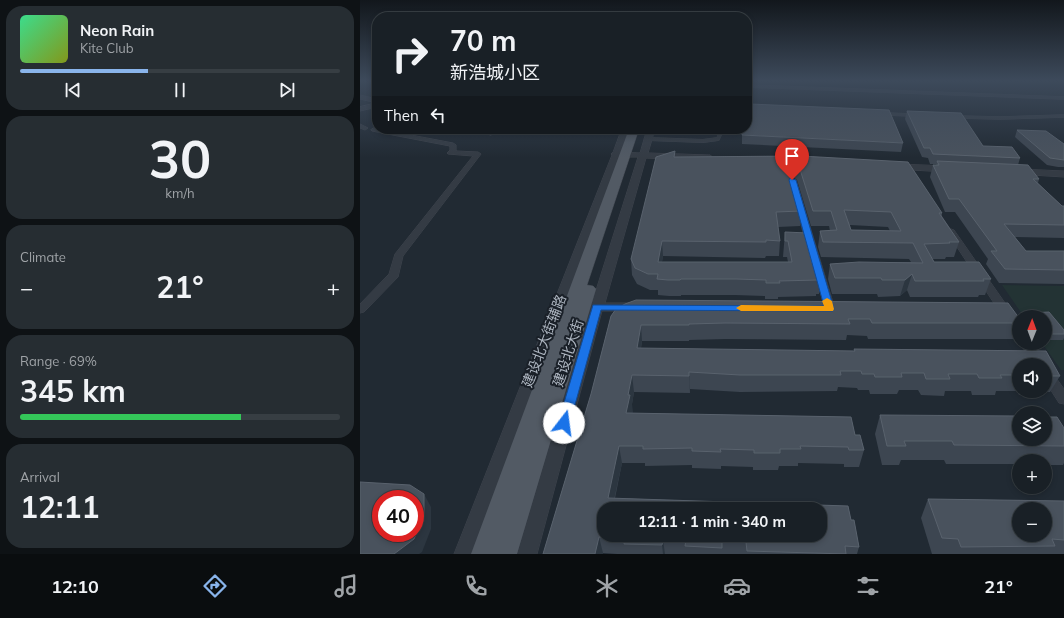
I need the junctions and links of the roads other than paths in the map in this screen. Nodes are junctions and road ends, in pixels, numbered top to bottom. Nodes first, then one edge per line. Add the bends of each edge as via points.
1 (371, 106) edge
2 (360, 109) edge
3 (880, 113) edge
4 (919, 115) edge
5 (951, 116) edge
6 (1064, 116) edge
7 (395, 134) edge
8 (627, 134) edge
9 (633, 134) edge
10 (645, 134) edge
11 (659, 134) edge
12 (720, 134) edge
13 (629, 154) junction
14 (715, 158) edge
15 (890, 167) edge
16 (960, 170) edge
17 (1006, 172) edge
18 (1064, 174) edge
19 (792, 180) edge
20 (947, 226) edge
21 (590, 307) junction
22 (651, 307) edge
23 (814, 309) edge
24 (830, 309) junction
25 (846, 309) edge
26 (360, 310) edge
27 (989, 311) edge
28 (1005, 311) junction
29 (1012, 322) edge
30 (1052, 381) edge
31 (1064, 399) edge
32 (464, 554) edge
33 (484, 554) edge
34 (504, 554) edge
35 (528, 554) edge

1 - 2 street
3 - 4 lane
5 - 6 lane
7 - 26 street via 453,145 450,153 478,154 398,256 394,275
8 - 13 street, 建设北大街辅路
9 - 13 main road
10 - 13 street, 建设北大街辅路
11 - 12 lane via 703,141 718,139
13 - 14 street
13 - 21 main road, 建设北大街
13 - 32 street, 建设北大街辅路
13 - 33 main road
15 - 16 street via 909,171
17 - 18 street
19 - 24 street
20 - 28 street
21 - 22 street
21 - 34 main road, 建设北大街
21 - 35 street
23 - 24 street
24 - 25 street
27 - 28 street
28 - 29 street
30 - 31 street

